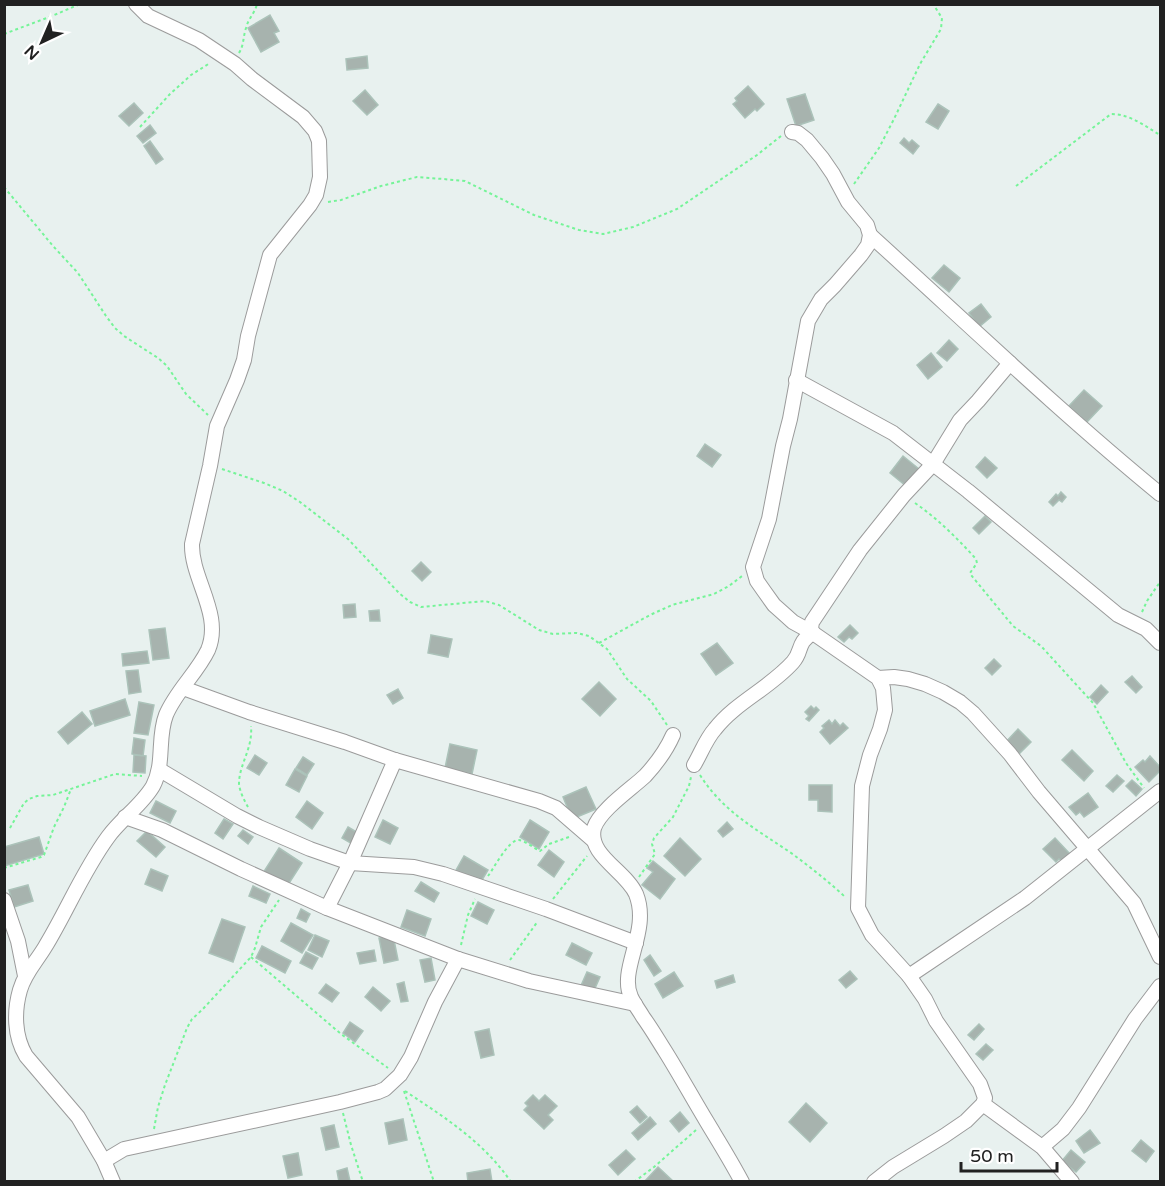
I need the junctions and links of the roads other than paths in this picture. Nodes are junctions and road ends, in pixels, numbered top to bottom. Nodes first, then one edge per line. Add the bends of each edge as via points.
1 (136, 4) edge
2 (792, 132) road end
3 (870, 235) junction
4 (1010, 363) junction
5 (796, 380) junction
6 (933, 464) junction
7 (1161, 495) edge
8 (813, 633) junction
9 (1161, 643) edge
10 (878, 678) junction
11 (183, 688) junction
12 (673, 735) road end
13 (395, 760) junction
14 (694, 765) road end
15 (158, 774) junction
16 (1155, 794) edge
17 (125, 817) junction
18 (594, 843) junction
19 (1088, 848) junction
20 (350, 863) junction
21 (4, 900) edge
22 (327, 908) junction
23 (636, 943) junction
24 (1161, 957) edge
25 (458, 959) junction
26 (24, 976) junction
27 (909, 976) junction
28 (1161, 986) edge
29 (635, 1004) junction
30 (984, 1104) junction
31 (1042, 1147) junction
32 (104, 1161) junction
33 (113, 1182) edge
34 (741, 1182) edge
35 (874, 1182) edge
36 (1072, 1182) edge

1 - 11 street via 148,16 199,40 235,64 303,117 318,141 320,177 316,195 270,255 244,360 217,426 192,555 208,607 211,638 208,650
2 - 3 street via 807,140 833,174
3 - 4 street
3 - 5 street via 861,255 813,311
4 - 6 street via 960,420
4 - 7 street
5 - 6 street via 893,433
5 - 8 street via 769,519 753,567 757,581 774,605
6 - 8 street via 851,562 812,622
6 - 9 street via 1118,615 1146,629
8 - 10 street
8 - 14 street via 804,639 793,662 714,729
10 - 19 street via 908,679 960,702 1010,754
10 - 27 street via 885,710 862,786 858,908 872,935
11 - 13 street
11 - 15 street via 162,730
12 - 18 street via 659,760 597,821
13 - 18 street via 556,808
13 - 20 street
15 - 17 street via 144,798
15 - 20 street via 259,827
16 - 19 street
17 - 22 street via 162,830
17 - 26 street via 94,857
18 - 23 street via 626,878 639,904
19 - 24 street via 1134,903
19 - 27 street via 1025,898
20 - 22 street
20 - 23 street via 414,867 443,874
21 - 26 street via 18,941
22 - 25 street
23 - 29 street via 628,978 630,997
25 - 29 street
25 - 32 street via 411,1057 385,1089 124,1149
26 - 32 street via 17,1008 21,1048 78,1118
27 - 30 street via 980,1084
28 - 31 street via 1112,1053 1079,1108
29 - 34 street via 732,1161
30 - 31 street
30 - 35 street via 966,1121
31 - 36 street
32 - 33 street

